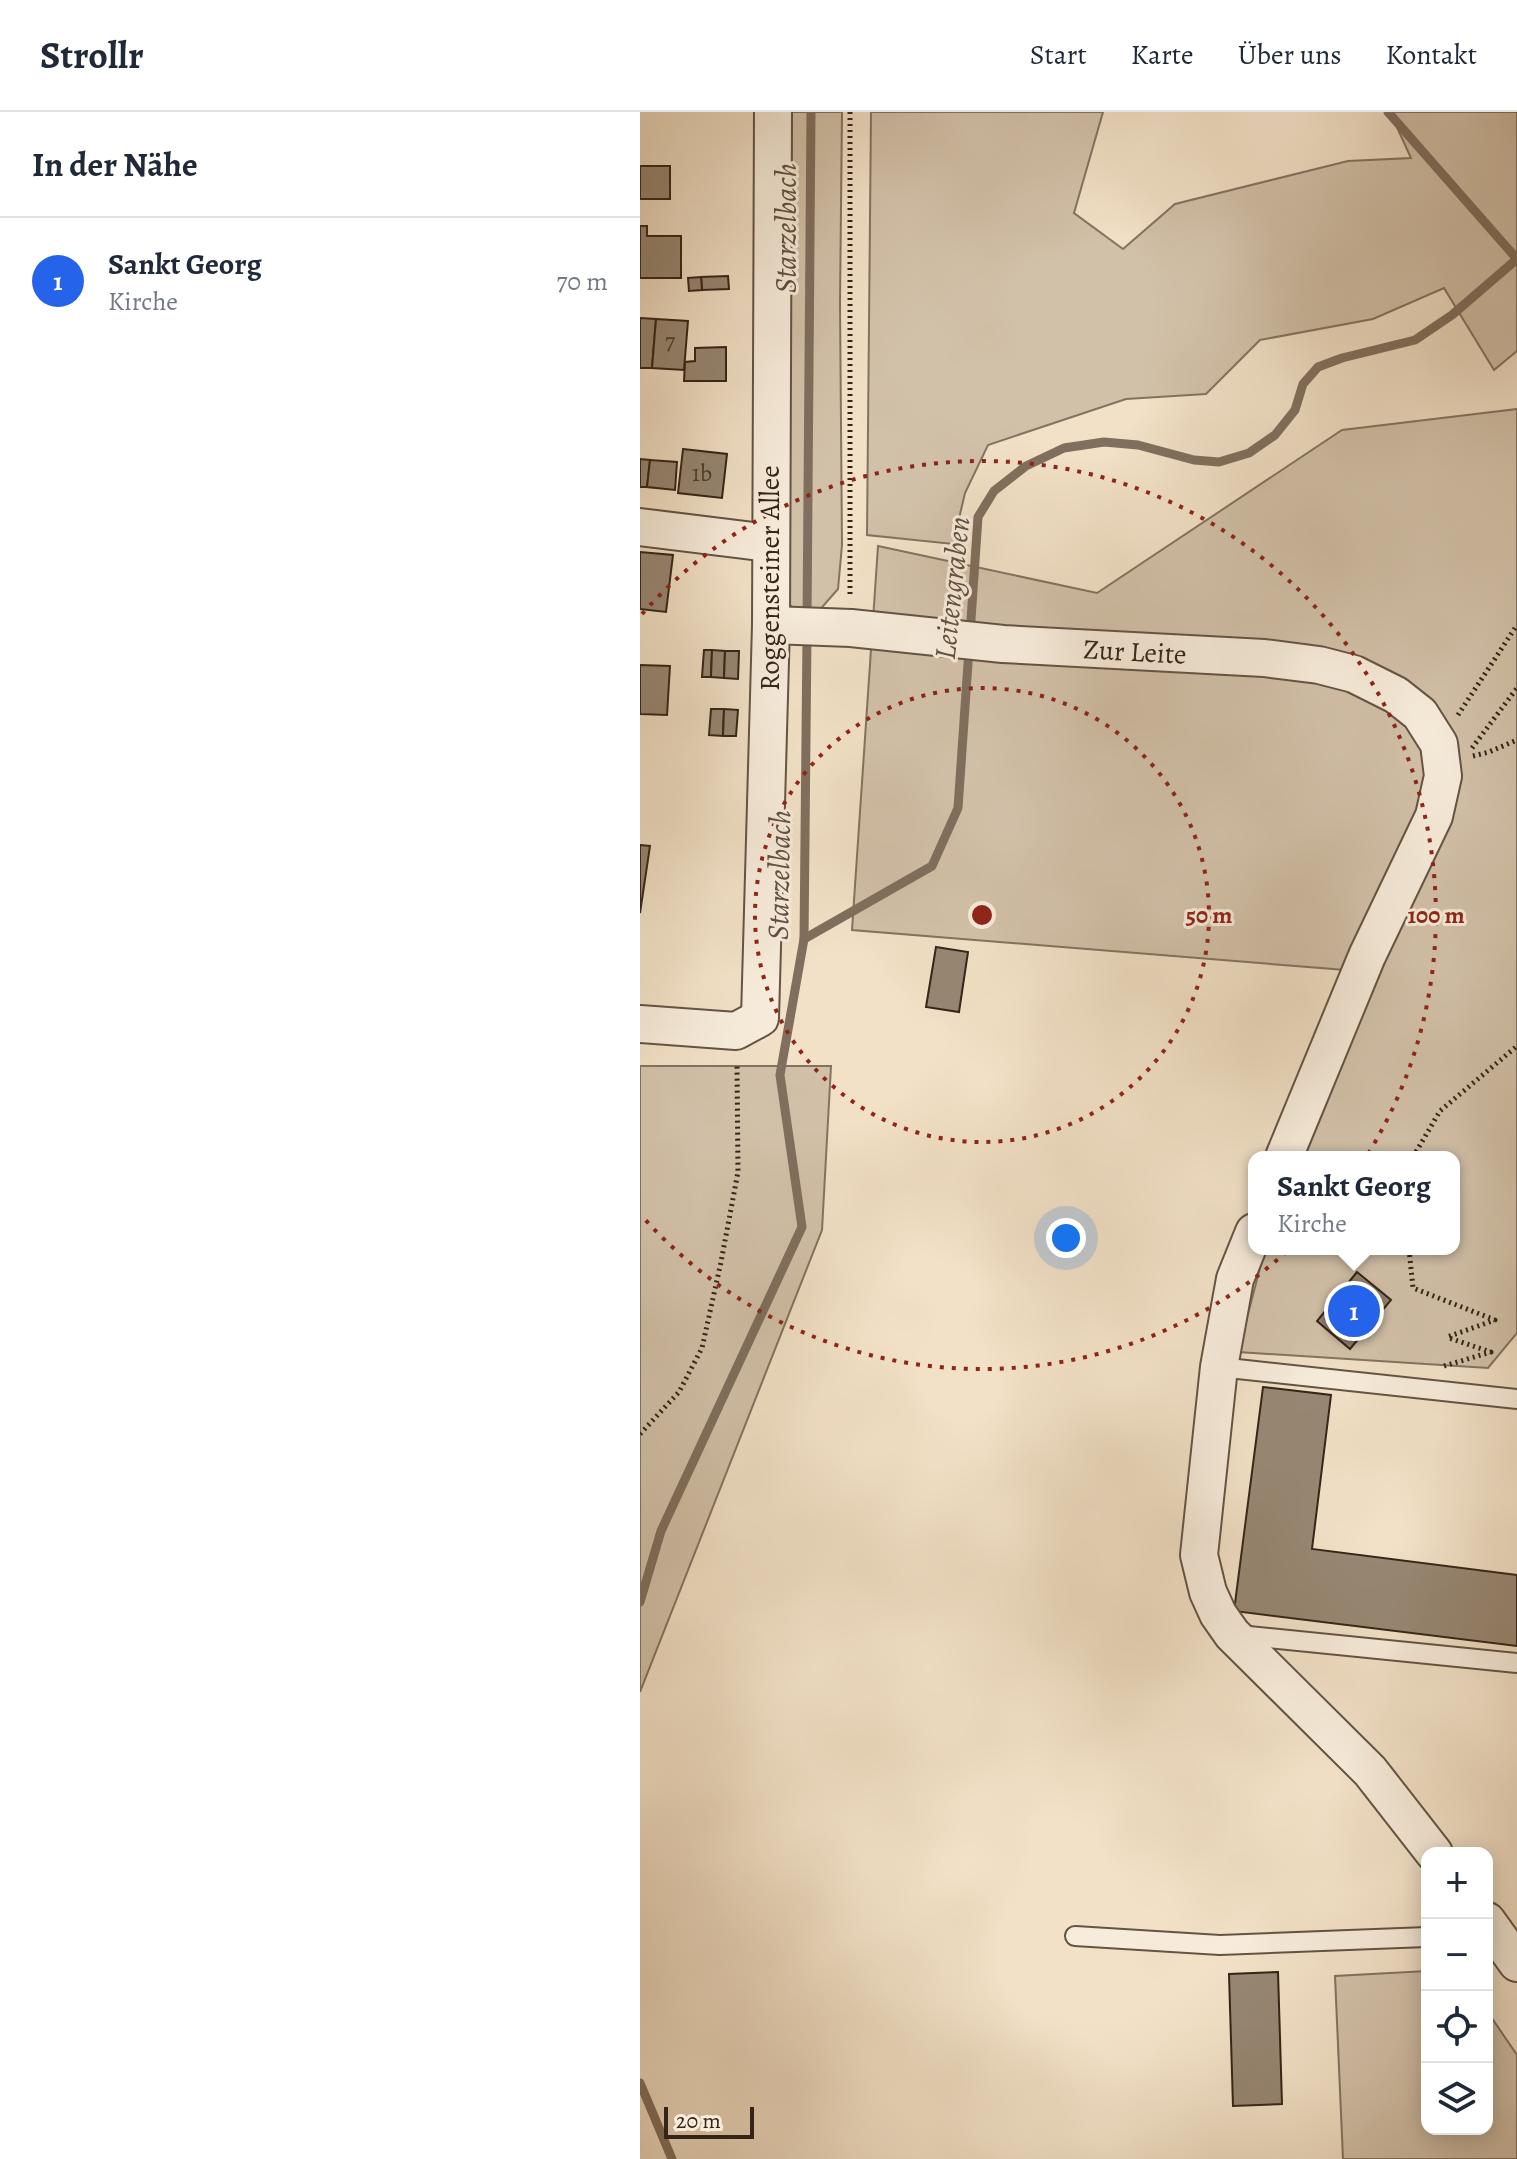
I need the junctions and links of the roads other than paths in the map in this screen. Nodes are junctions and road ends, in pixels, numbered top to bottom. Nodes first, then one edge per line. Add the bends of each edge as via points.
1 (773, 112) edge
2 (640, 527) edge
3 (769, 543) junction
4 (779, 625) junction
5 (640, 1024) edge
6 (1286, 1151) edge
7 (1248, 1247) edge
8 (1219, 1367) junction
9 (1517, 1399) edge
10 (1232, 1634) junction
11 (1517, 1663) edge
12 (1429, 1847) edge
13 (1075, 1936) dead end
14 (1421, 1937) edge

1 - 3 street, Roggensteiner Allee
2 - 3 street
3 - 4 street, Roggensteiner Allee
4 - 5 street, Roggensteiner Allee via 760,1018 736,1031
4 - 6 street, Zur Leite via 1319,665 1354,674 1420,714 1450,759 1434,816 1367,956
7 - 8 street via 1235,1279
8 - 9 lane
8 - 10 street via 1199,1555 1208,1592
10 - 11 lane
10 - 12 street via 1370,1771
13 - 14 lane via 1220,1945

